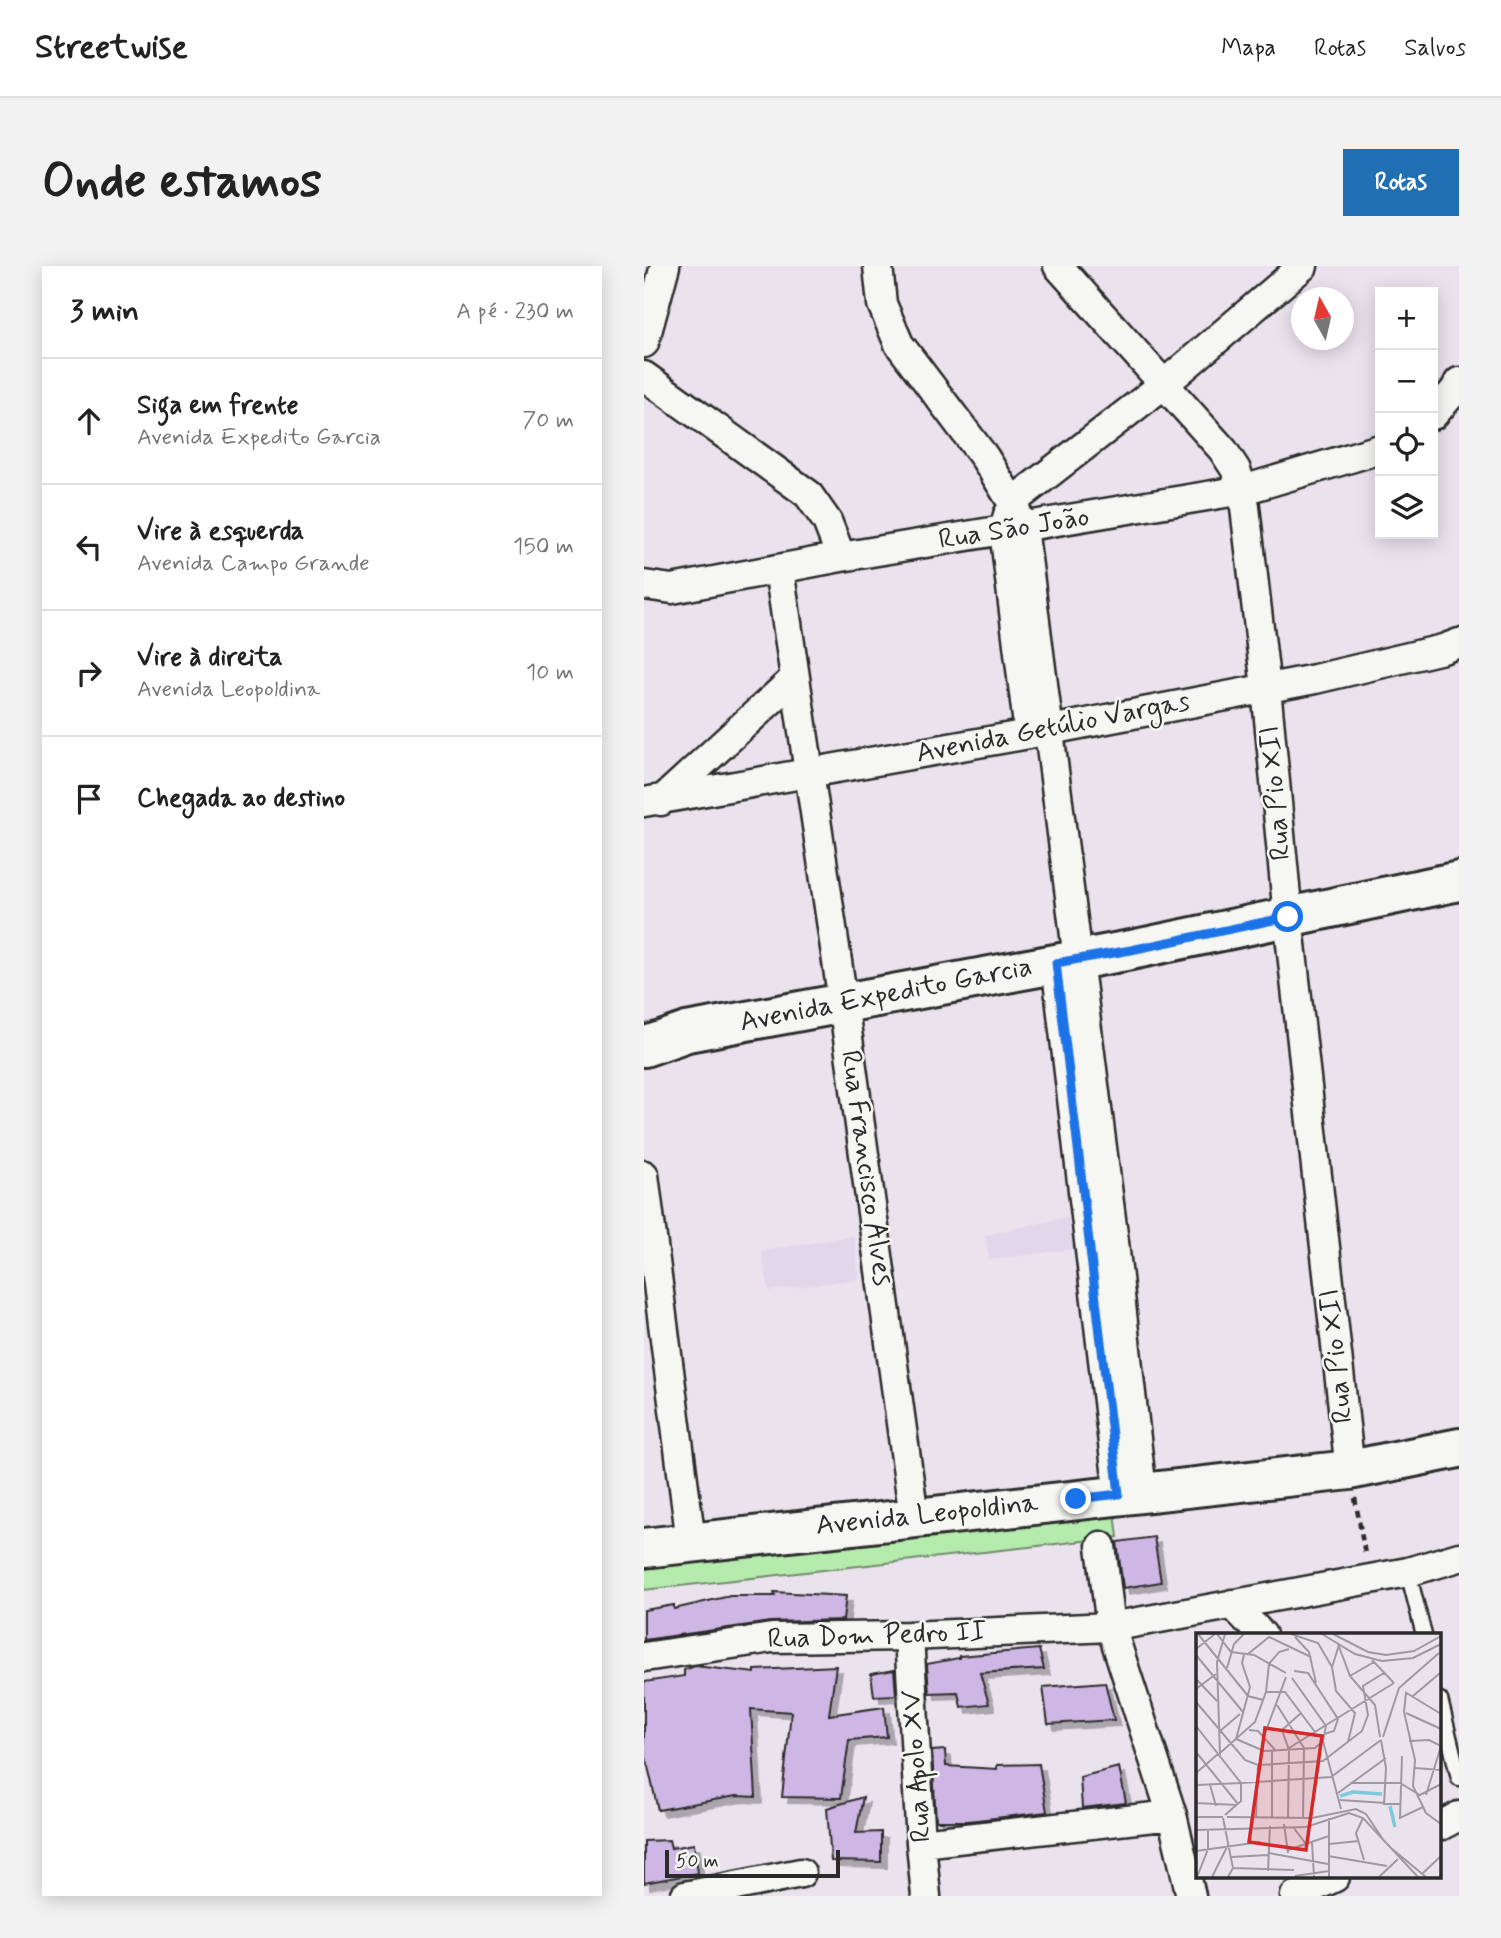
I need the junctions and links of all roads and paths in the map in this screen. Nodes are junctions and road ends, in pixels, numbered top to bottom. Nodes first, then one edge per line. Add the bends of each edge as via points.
1 (665, 266) edge
2 (878, 266) edge
3 (1058, 266) edge
4 (1303, 266) edge
5 (644, 343) edge
6 (644, 376) edge
7 (1459, 382) edge
8 (1163, 385) junction
9 (1435, 413) edge
10 (1375, 451) edge
11 (1243, 491) junction
12 (1013, 520) junction
13 (841, 558) junction
14 (779, 569) junction
15 (644, 585) edge
16 (1459, 643) edge
17 (795, 678) junction
18 (1266, 688) junction
19 (1040, 732) junction
20 (809, 772) junction
21 (652, 801) edge
22 (1459, 881) edge
23 (1288, 917) junction
24 (1067, 961) junction
25 (843, 1002) junction
26 (644, 1047) edge
27 (644, 1175) edge
28 (1459, 1448) edge
29 (1350, 1470) junction
30 (1130, 1493) junction
31 (914, 1517) junction
32 (691, 1542) junction
33 (1101, 1546) dead end
34 (644, 1548) edge
35 (1459, 1558) edge
36 (1408, 1573) junction
37 (1370, 1579) junction
38 (1232, 1604) junction
39 (1111, 1627) junction
40 (1260, 1633) edge
41 (1423, 1633) edge
42 (909, 1636) junction
43 (644, 1657) edge
44 (1441, 1704) edge
45 (1459, 1777) edge
46 (1172, 1815) junction
47 (921, 1843) junction
48 (801, 1873) dead end
49 (1333, 1878) edge
50 (685, 1896) edge
51 (926, 1896) edge
52 (1191, 1896) edge
53 (1295, 1896) edge

1 - 5 street
2 - 12 street via 881,304 899,344 985,458
3 - 8 street, Rua Pio XII
4 - 8 street
6 - 13 street via 808,494 827,521
7 - 9 street
8 - 11 street, Rua Pio XII via 1223,450
8 - 12 street
10 - 11 street, Rua São João
11 - 12 street, Rua São João
11 - 18 street, Rua Pio XII
12 - 13 street, Rua São João
12 - 19 street
13 - 14 street, Rua São João
14 - 15 street, Rua São João via 672,589
14 - 17 street, Rua Francisco Alves
16 - 18 street, Avenida Getúlio Vargas
17 - 20 street, Rua Francisco Alves
17 - 21 street
18 - 19 street, Avenida Getúlio Vargas
18 - 23 street, Rua Pio XII
19 - 20 street, Avenida Getúlio Vargas
19 - 24 street
20 - 21 street, Avenida Getúlio Vargas
20 - 25 street, Rua Francisco Alves
22 - 23 main road, Avenida Expedito Garcia
23 - 24 main road, Avenida Expedito Garcia
23 - 29 street, Rua Pio XII
24 - 25 main road, Avenida Expedito Garcia
24 - 30 street
25 - 26 main road, Avenida Expedito Garcia via 687,1032
25 - 31 street, Rua Francisco Alves
27 - 32 street
28 - 29 main road, Avenida Leopoldina
29 - 30 main road, Avenida Leopoldina
29 - 37 path
30 - 31 main road, Avenida Leopoldina
31 - 32 main road, Avenida Leopoldina
32 - 34 main road, Avenida Leopoldina
33 - 39 street
35 - 36 street, Rua Dom Pedro II
36 - 37 street, Rua Dom Pedro II
36 - 41 lane
37 - 38 street, Rua Dom Pedro II
38 - 39 street, Rua Dom Pedro II
38 - 40 street
39 - 42 street, Rua Dom Pedro II
39 - 46 street
42 - 43 street, Rua Dom Pedro II via 772,1638
42 - 47 street, Rua Apolo XV
44 - 45 lane
46 - 47 street
46 - 52 street
47 - 51 street, Rua Apolo XV
48 - 50 street
49 - 53 street

